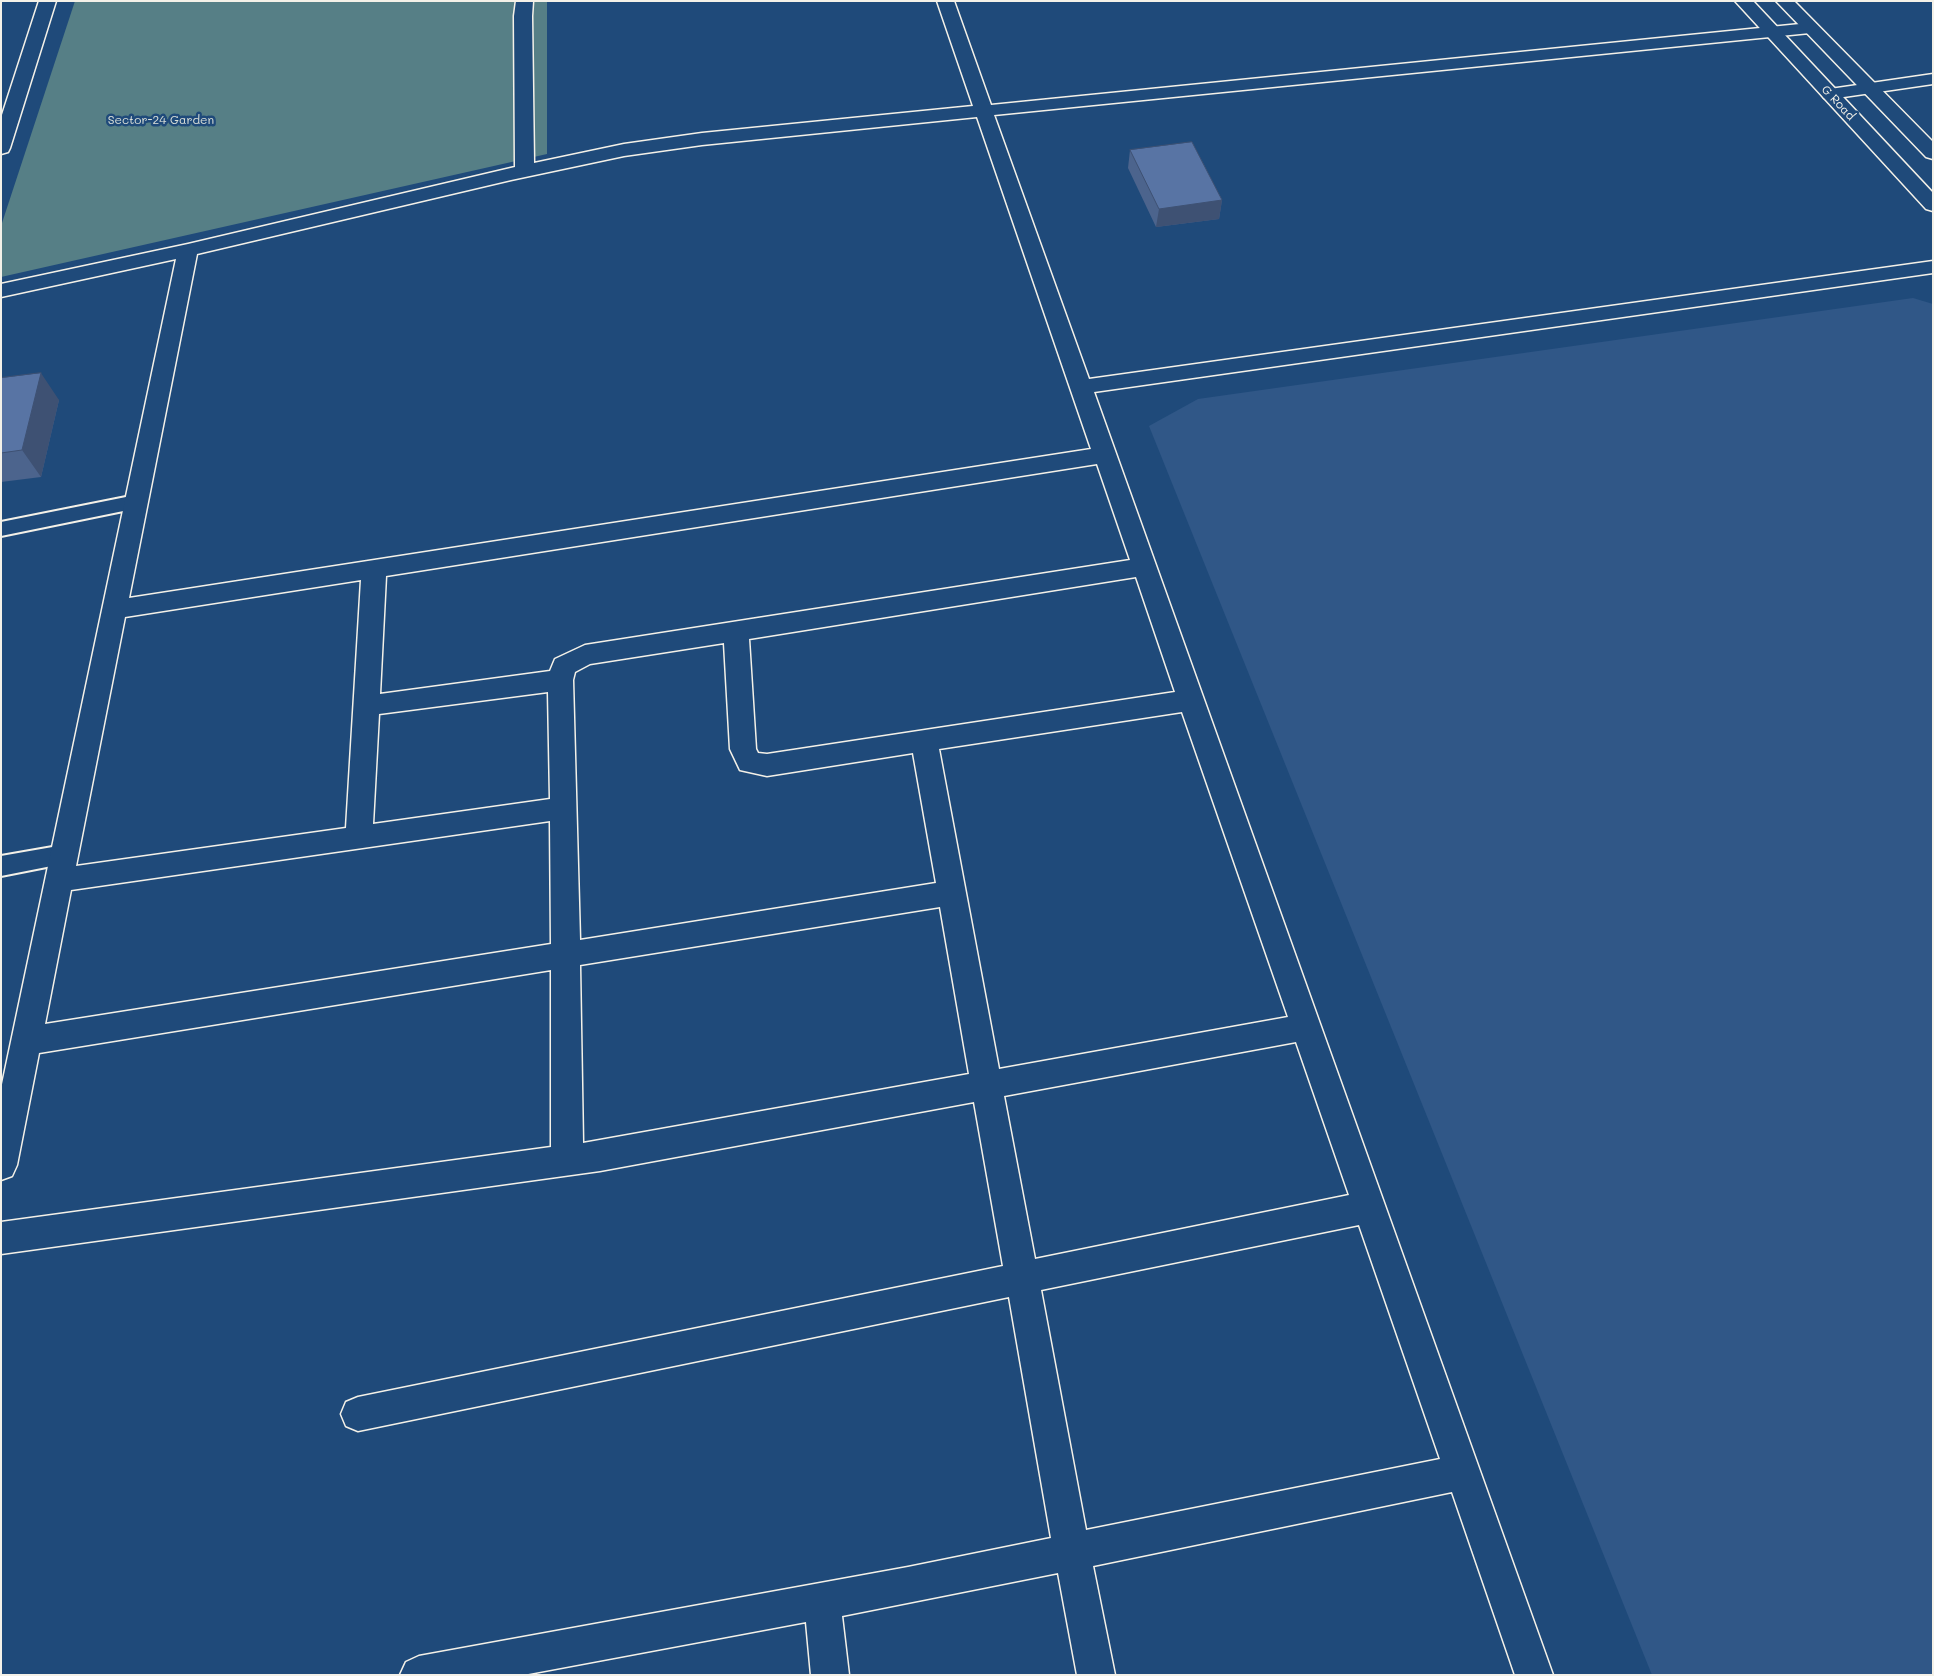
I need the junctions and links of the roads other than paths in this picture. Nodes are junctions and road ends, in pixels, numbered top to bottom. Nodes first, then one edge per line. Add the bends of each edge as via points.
1 (48, 1) edge
2 (525, 1) edge
3 (945, 1) edge
4 (1743, 1) edge
5 (1784, 1) edge
6 (1810, 28) junction
7 (1772, 32) junction
8 (1933, 79) edge
9 (1870, 89) junction
10 (1830, 94) junction
11 (984, 111) junction
12 (1, 148) edge
13 (1933, 153) edge
14 (525, 171) junction
15 (1933, 205) edge
16 (188, 250) junction
17 (1933, 267) edge
18 (1, 291) edge
19 (1081, 387) junction
20 (1105, 455) junction
21 (136, 502) junction
22 (1, 529) edge
23 (1144, 567) junction
24 (374, 569) junction
25 (115, 609) junction
26 (736, 632) junction
27 (560, 680) junction
28 (1191, 700) junction
29 (366, 706) junction
30 (924, 742) junction
31 (564, 808) junction
32 (359, 837) junction
33 (64, 855) junction
34 (1, 866) edge
35 (60, 880) junction
36 (951, 893) junction
37 (565, 955) junction
38 (1306, 1027) junction
39 (27, 1041) junction
40 (986, 1086) junction
41 (567, 1160) junction
42 (1, 1165) edge
43 (1369, 1207) junction
44 (1, 1238) edge
45 (1022, 1278) junction
46 (358, 1414) dead end
47 (1463, 1472) junction
48 (1072, 1552) junction
49 (822, 1601) junction
50 (420, 1675) edge
51 (830, 1675) edge
52 (1096, 1675) edge
53 (1534, 1675) edge

1 - 12 street
2 - 14 street
3 - 11 street
4 - 7 street, G Road
5 - 6 street
6 - 7 street
6 - 9 street
7 - 10 street, G Road
7 - 11 street
8 - 9 street
9 - 10 street
9 - 13 street
10 - 15 street, G Road
11 - 14 street via 702,139 624,150
11 - 19 street
14 - 16 street
16 - 18 street
16 - 21 street
17 - 19 street
19 - 20 street
20 - 23 street
20 - 24 street
21 - 22 lane
21 - 25 street
23 - 26 street
23 - 28 street
24 - 25 street
24 - 29 street
25 - 33 street
26 - 27 street via 585,655 564,666
26 - 30 street via 743,749 749,762 767,765
27 - 29 street
27 - 31 street
28 - 30 street
28 - 38 street
29 - 32 street
30 - 36 street
31 - 32 street
31 - 37 street
32 - 35 street
33 - 34 lane
33 - 35 street
35 - 39 street
36 - 37 street
36 - 40 street
37 - 39 street
37 - 41 street
38 - 40 street
38 - 43 street
39 - 42 street
40 - 41 street
40 - 45 street
41 - 44 street
43 - 45 street
43 - 47 street
45 - 46 street
45 - 48 street
47 - 48 street
47 - 53 street
48 - 49 street
48 - 52 street
49 - 50 street
49 - 51 street

